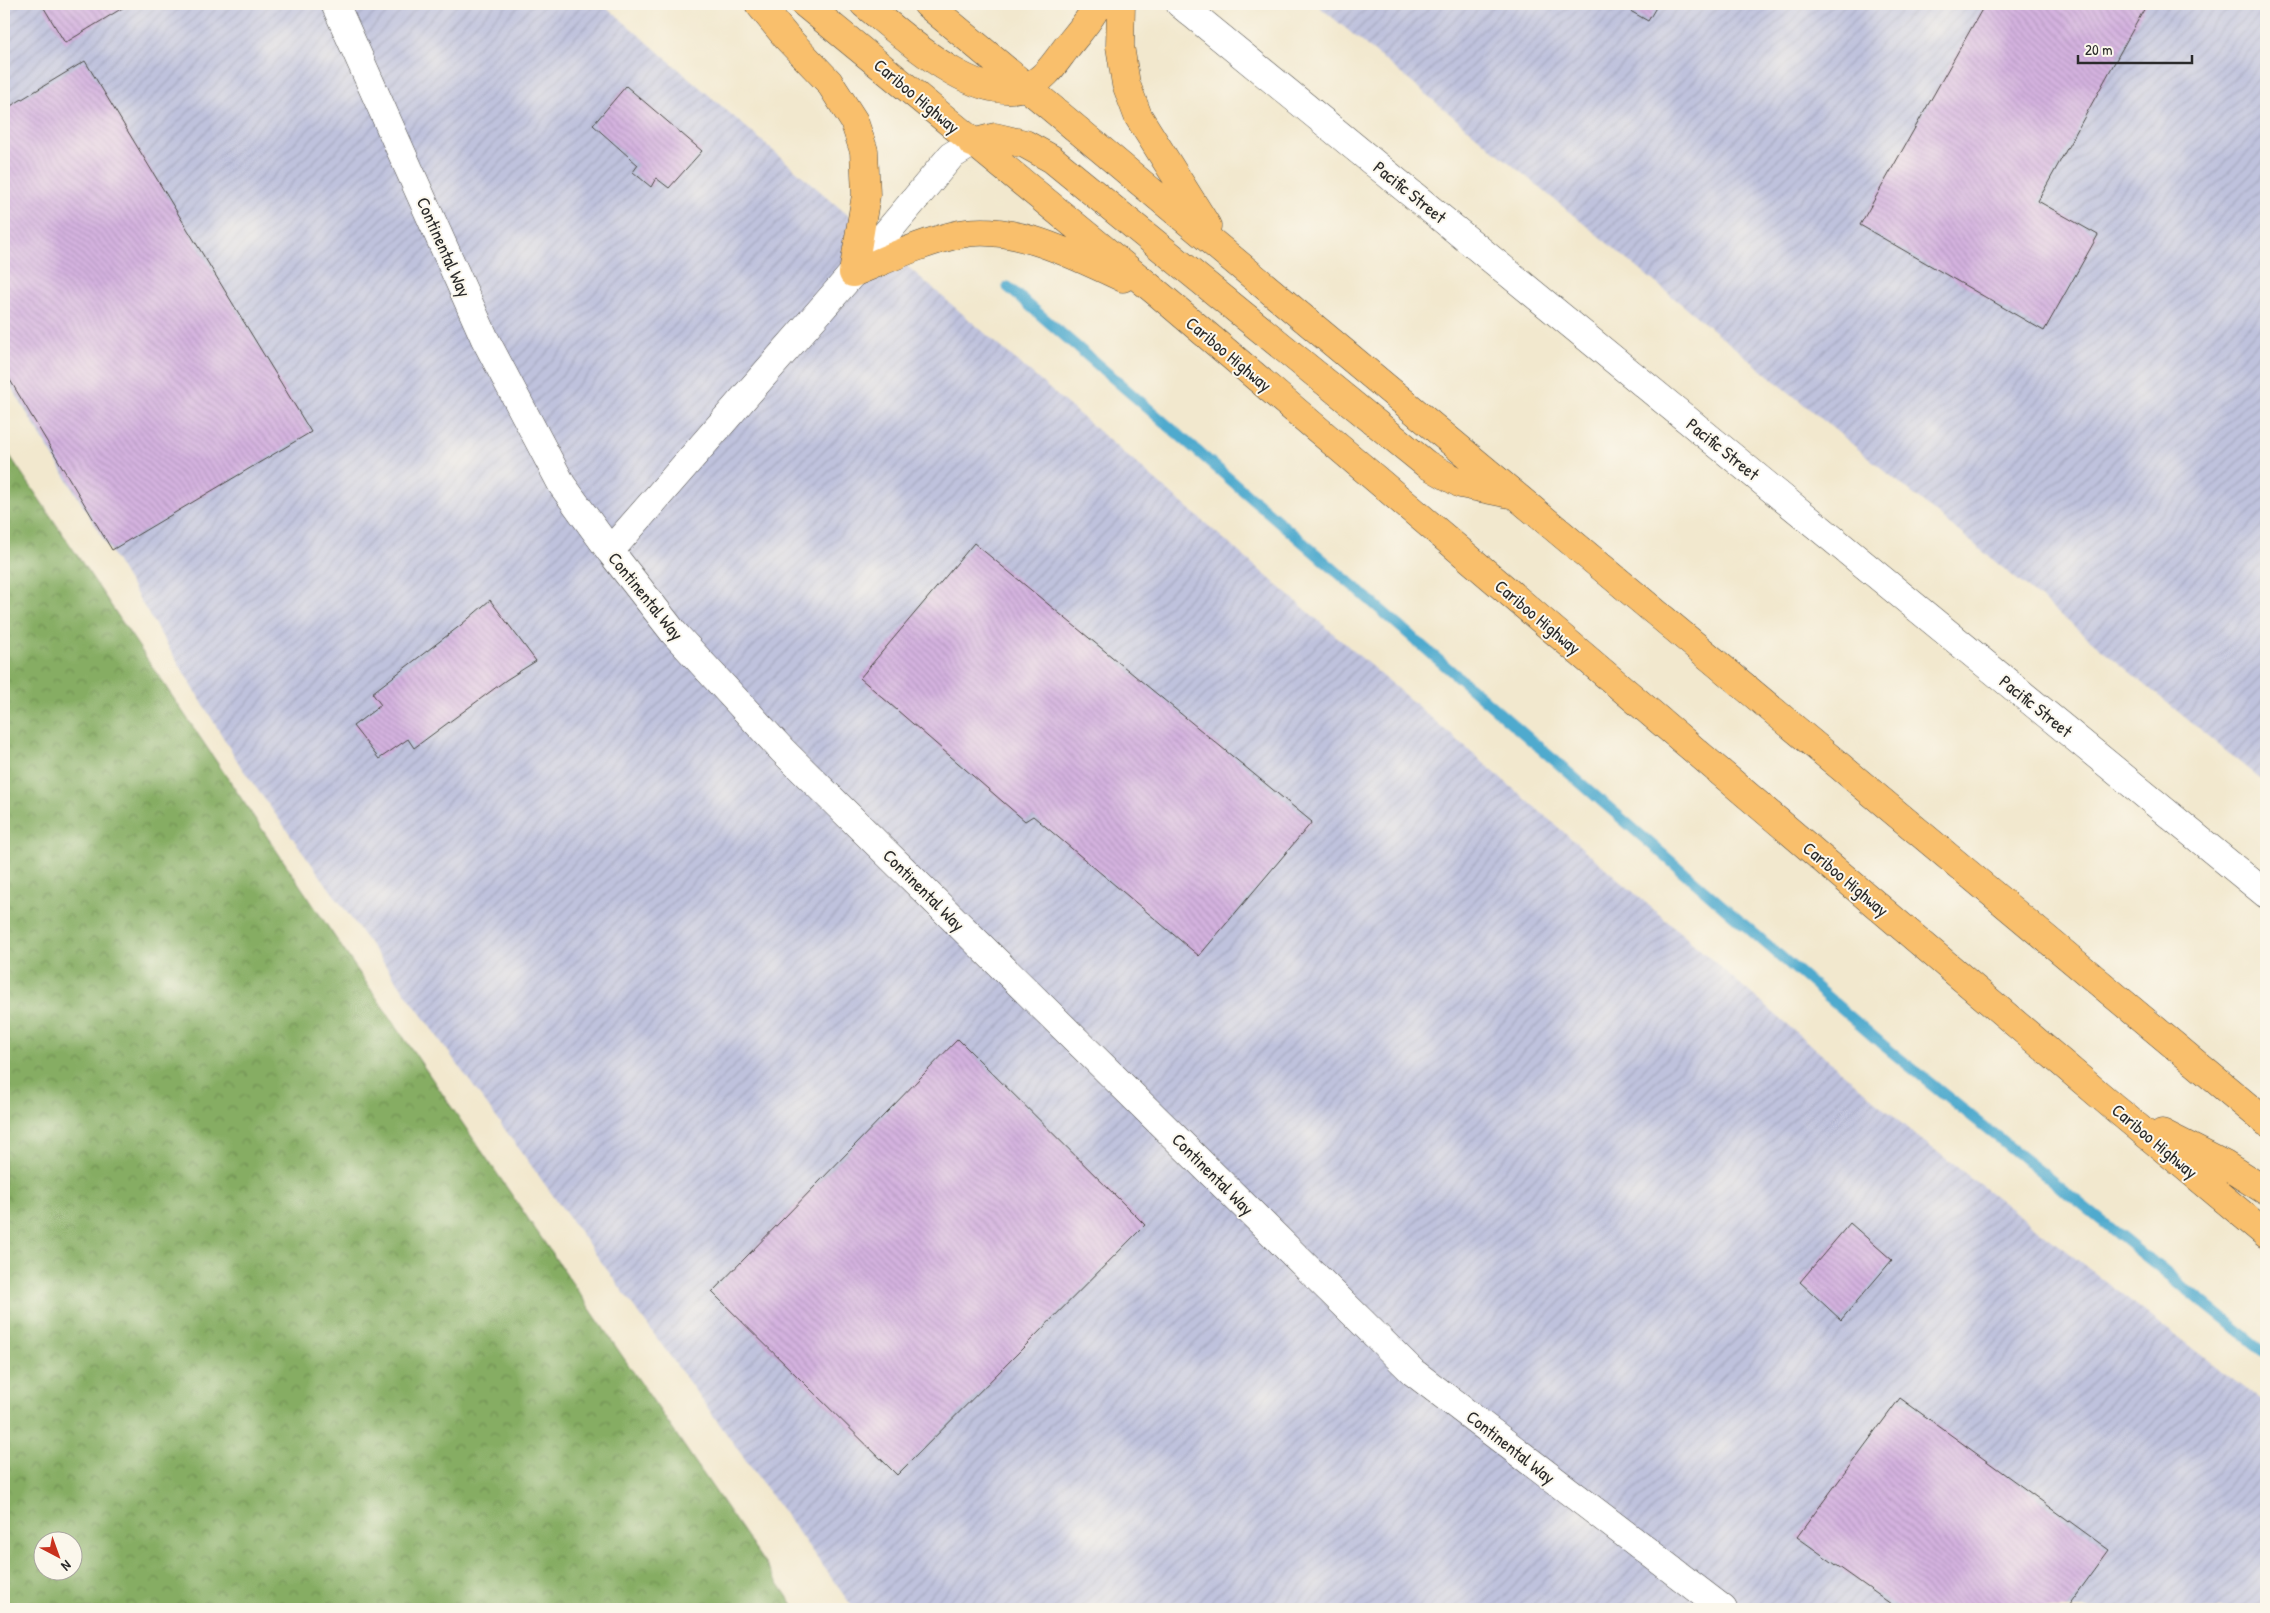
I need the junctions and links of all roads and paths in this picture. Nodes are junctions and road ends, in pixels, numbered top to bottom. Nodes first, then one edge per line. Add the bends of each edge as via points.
1 (335, 4) edge
2 (759, 4) edge
3 (805, 4) edge
4 (864, 4) edge
5 (927, 4) edge
6 (1098, 4) edge
7 (1121, 4) edge
8 (1180, 4) edge
9 (1027, 86) junction
10 (972, 143) junction
11 (1220, 246) junction
12 (853, 273) junction
13 (1161, 296) junction
14 (1519, 496) junction
15 (610, 551) junction
16 (2266, 894) edge
17 (2116, 1109) junction
18 (2266, 1122) edge
19 (2266, 1191) edge
20 (2266, 1234) edge
21 (1723, 1609) edge

1 - 15 street, Continental Way via 485,339 562,485
2 - 12 highway via 830,82 854,121 864,151 866,195
3 - 10 highway, Cariboo Highway
4 - 9 highway via 928,56 968,81 999,89
5 - 9 highway
6 - 9 highway via 1046,74
7 - 11 highway via 1120,46 1126,84 1138,116
8 - 16 street, Pacific Street
9 - 11 highway
10 - 12 street via 951,156
10 - 13 highway, Cariboo Highway
10 - 14 highway via 995,137 1025,144 1052,159 1426,464 1461,484
11 - 14 highway
12 - 13 highway via 918,246 962,234 994,234 1026,238 1059,248
12 - 15 street
13 - 17 highway, Cariboo Highway
14 - 18 highway
15 - 21 street, Continental Way via 674,633 783,751 1413,1372
17 - 19 highway via 2225,1165
17 - 20 highway, Cariboo Highway

